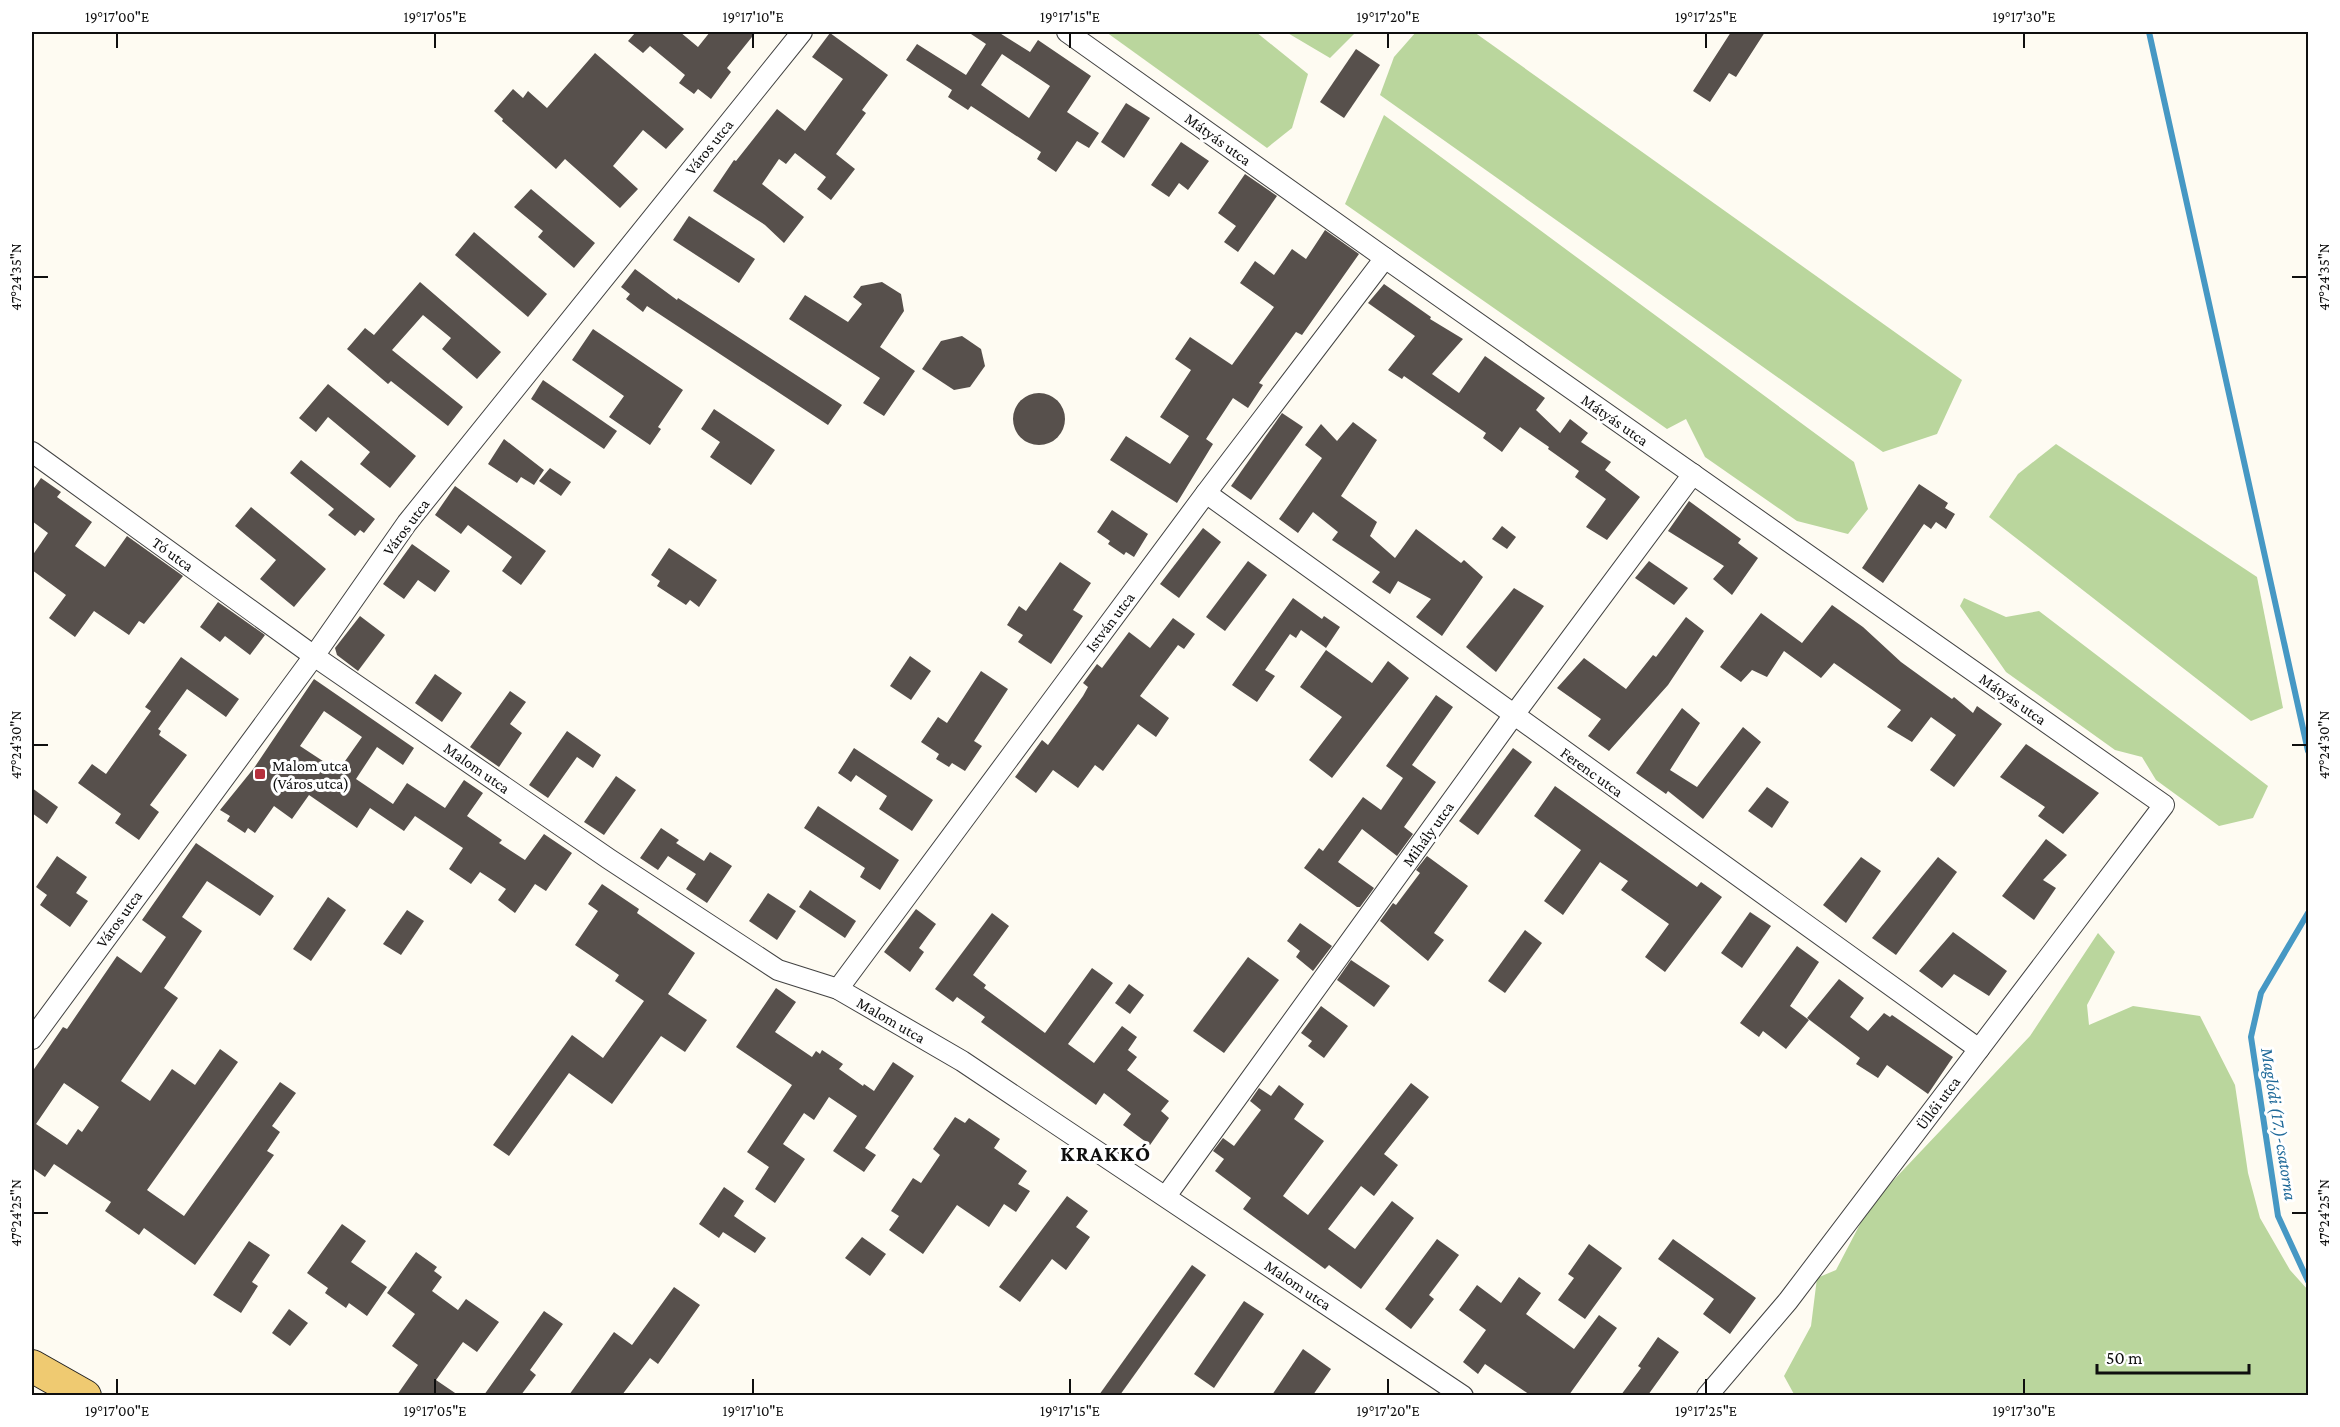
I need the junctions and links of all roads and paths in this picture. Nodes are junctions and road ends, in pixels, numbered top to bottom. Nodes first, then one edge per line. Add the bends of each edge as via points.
1 (802, 32) edge
2 (1067, 32) edge
3 (1385, 258) junction
4 (32, 452) edge
5 (1693, 474) junction
6 (1206, 493) junction
7 (314, 656) junction
8 (1513, 716) junction
9 (2164, 805) joint
10 (838, 989) junction
11 (32, 1039) edge
12 (1979, 1049) junction
13 (1166, 1196) junction
14 (32, 1366) edge
15 (85, 1395) edge
16 (1463, 1395) edge
17 (1707, 1395) edge

1 - 7 street, Város utca via 406,523
2 - 3 street, Mátyás utca
3 - 5 street, Mátyás utca
3 - 6 street, István utca
4 - 7 street, Tó utca
5 - 8 street, Mihály utca
5 - 9 street, Mátyás utca
6 - 8 street, Ferenc utca
6 - 10 street, István utca
7 - 10 street, Malom utca via 778,970
7 - 11 street, Város utca
8 - 12 street, Ferenc utca
8 - 13 street, Mihály utca
9 - 12 street, Üllői utca
10 - 13 street, Malom utca via 962,1061
12 - 17 street, Üllői utca via 1788,1301
13 - 16 street, Malom utca
14 - 15 main road

